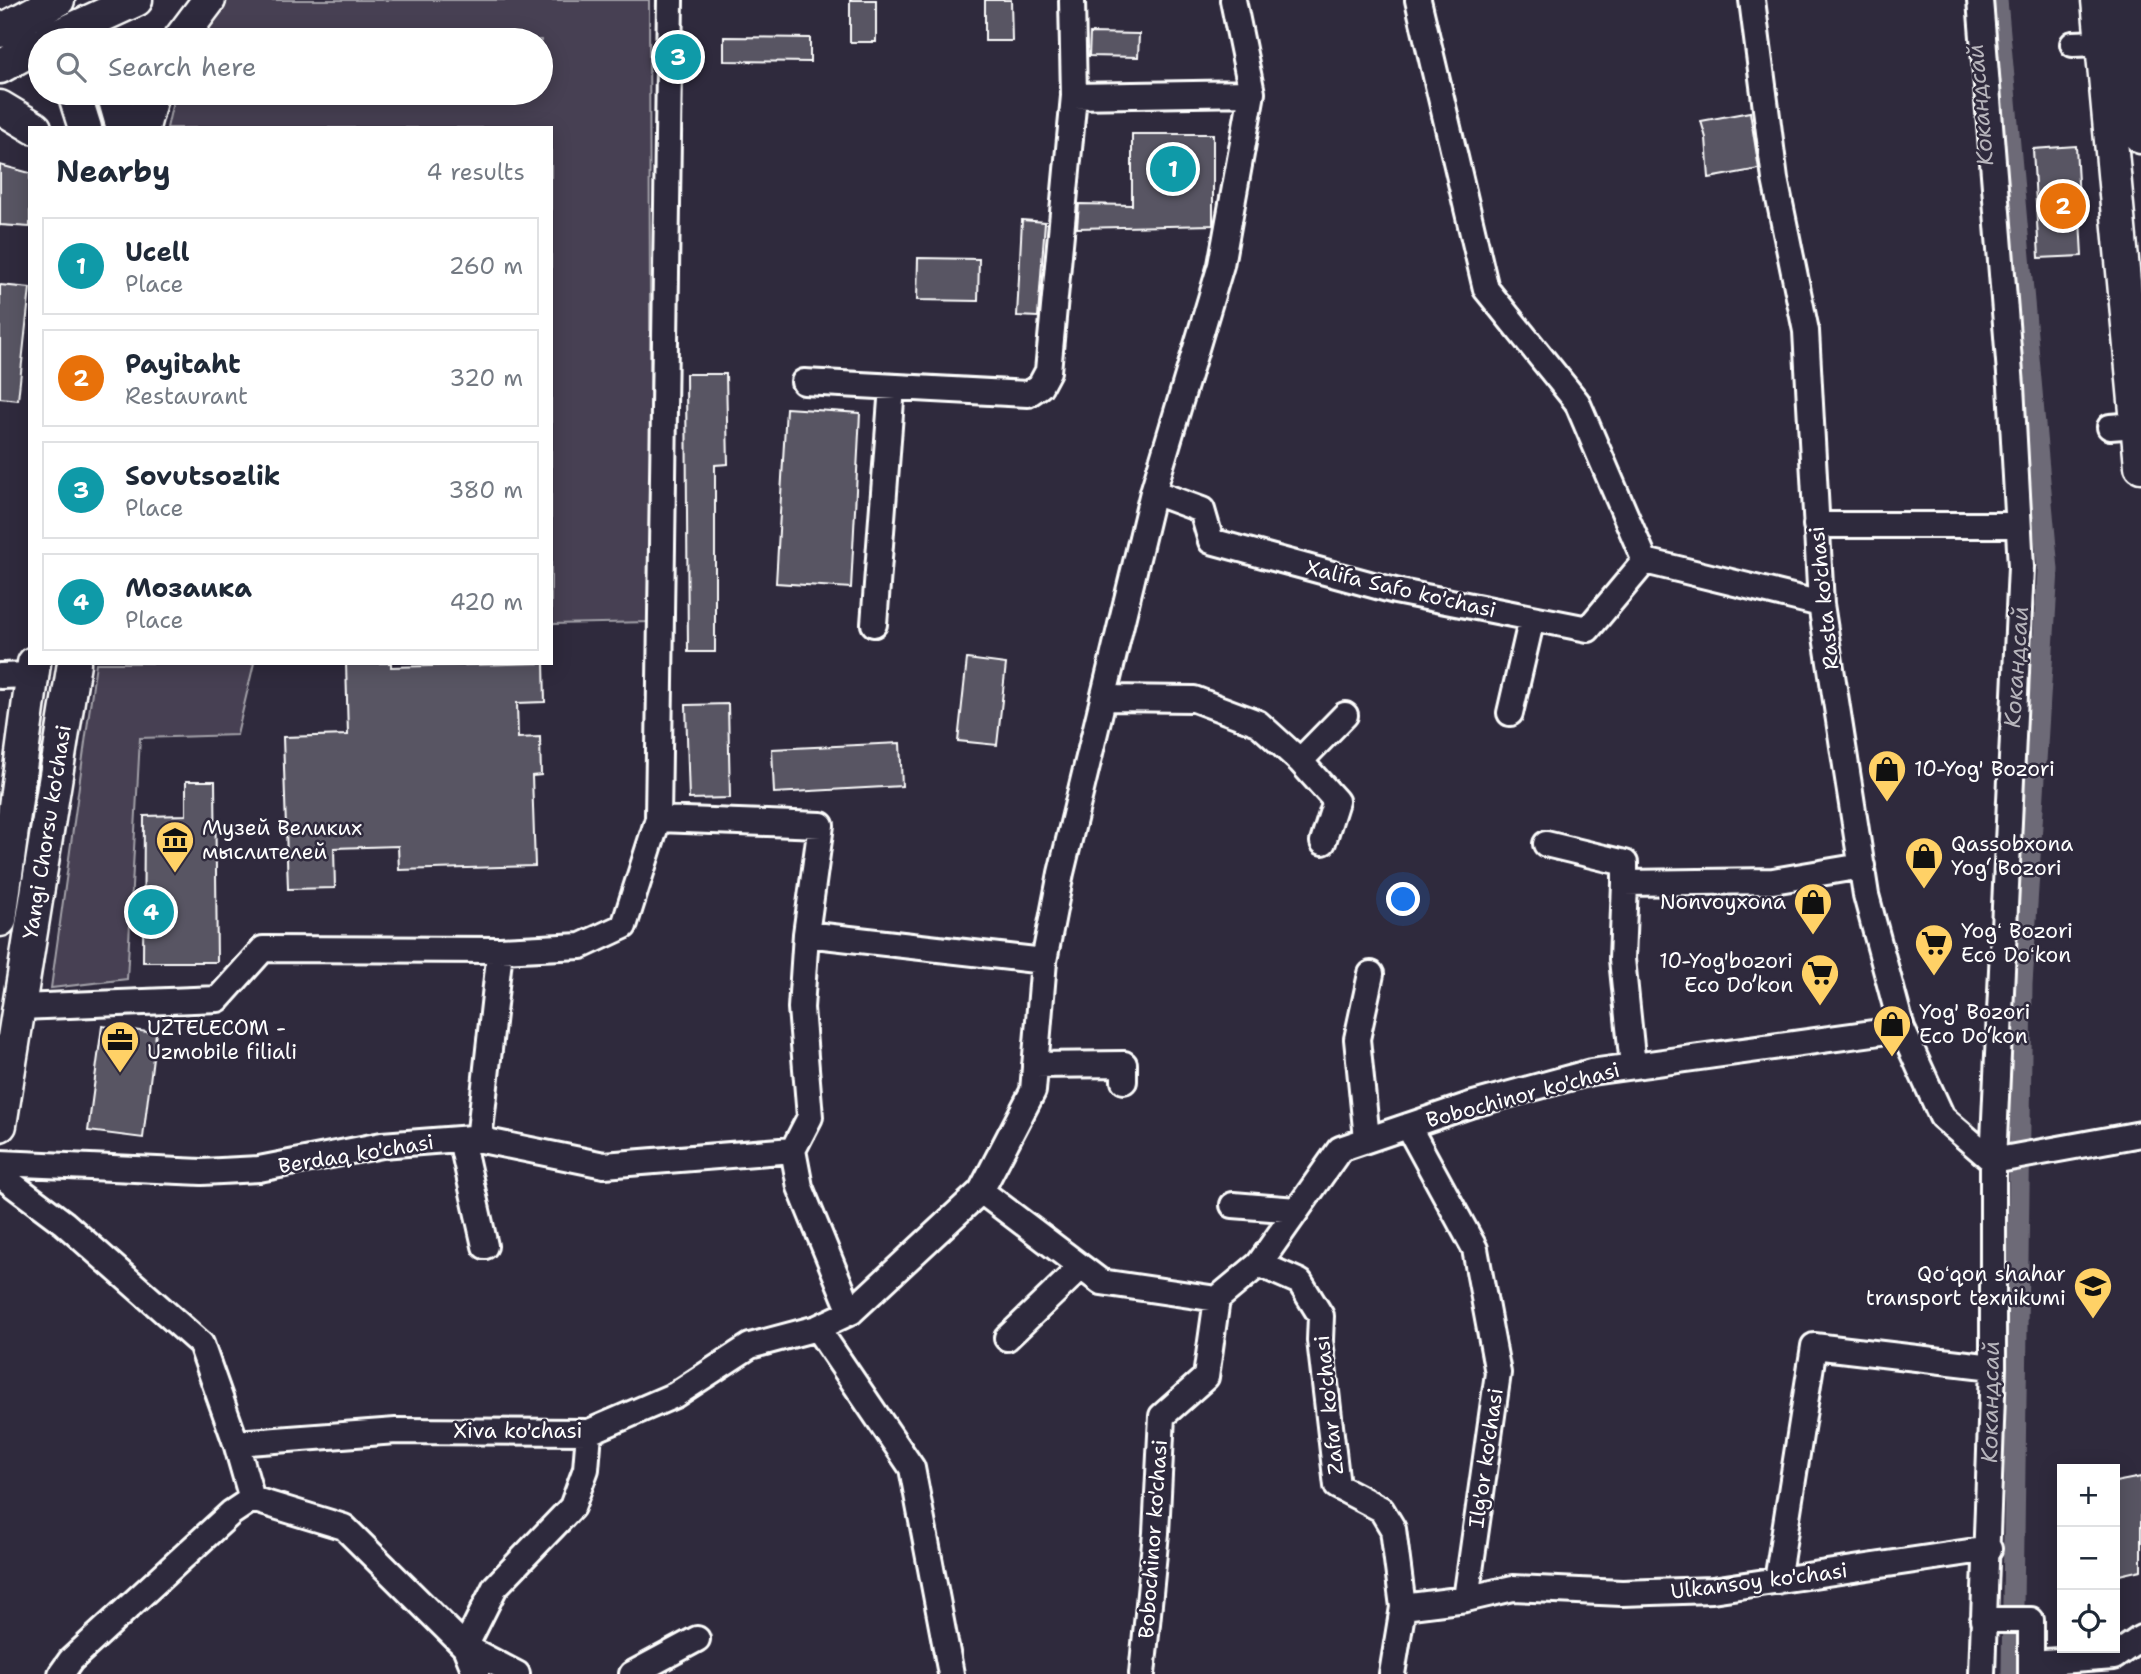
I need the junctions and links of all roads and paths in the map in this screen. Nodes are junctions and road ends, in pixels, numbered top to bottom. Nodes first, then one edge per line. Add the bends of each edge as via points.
1 (136, 0) edge
2 (209, 0) edge
3 (670, 0) edge
4 (1072, 0) edge
5 (1233, 0) edge
6 (1418, 0) edge
7 (1752, 0) edge
8 (1980, 0) edge
9 (2098, 0) edge
10 (2129, 0) edge
11 (56, 1) edge
12 (58, 28) edge
13 (81, 28) edge
14 (188, 28) edge
15 (0, 31) edge
16 (28, 54) edge
17 (0, 67) edge
18 (1252, 93) junction
19 (1074, 96) junction
20 (78, 105) edge
21 (116, 105) edge
22 (149, 105) edge
23 (0, 107) edge
24 (32, 126) edge
25 (84, 126) edge
26 (122, 126) edge
27 (144, 126) edge
28 (2141, 137) edge
29 (804, 382) dead end
30 (892, 387) junction
31 (2141, 466) edge
32 (1153, 492) junction
33 (2018, 525) junction
34 (1816, 526) junction
35 (1645, 561) junction
36 (1821, 604) junction
37 (1532, 618) junction
38 (874, 624) dead end
39 (74, 665) edge
40 (33, 669) edge
41 (0, 676) edge
42 (1106, 698) junction
43 (1510, 713) dead end
44 (1345, 715) dead end
45 (1300, 761) junction
46 (10, 764) edge
47 (658, 819) junction
48 (6, 821) edge
49 (1323, 842) dead end
50 (1546, 844) dead end
51 (1862, 866) junction
52 (1625, 883) junction
53 (0, 920) edge
54 (806, 934) junction
55 (500, 950) junction
56 (1044, 961) junction
57 (1371, 974) dead end
58 (20, 1007) junction
59 (1902, 1029) junction
60 (1035, 1065) junction
61 (1633, 1066) junction
62 (1124, 1081) dead end
63 (0, 1125) edge
64 (1408, 1126) junction
65 (2141, 1134) edge
66 (470, 1139) junction
67 (1367, 1139) junction
68 (793, 1150) junction
69 (1993, 1161) junction
70 (0, 1163) edge
71 (0, 1175) edge
72 (981, 1191) junction
73 (1233, 1205) dead end
74 (1297, 1210) junction
75 (485, 1246) dead end
76 (1259, 1264) junction
77 (1081, 1267) junction
78 (1217, 1299) junction
79 (851, 1312) junction
80 (817, 1328) junction
81 (1007, 1338) dead end
82 (1993, 1367) junction
83 (589, 1432) junction
84 (236, 1443) junction
85 (252, 1499) junction
86 (1989, 1549) junction
87 (1777, 1581) junction
88 (1466, 1599) junction
89 (1403, 1607) junction
90 (1983, 1619) junction
91 (2141, 1638) edge
92 (697, 1639) dead end
93 (465, 1647) junction
94 (2038, 1668) edge
95 (61, 1674) edge
96 (476, 1674) edge
97 (517, 1674) edge
98 (632, 1674) edge
99 (951, 1674) edge
100 (1142, 1674) edge
101 (1392, 1674) edge
102 (1982, 1674) edge

1 - 13 main road
2 - 14 main road
3 - 47 street
4 - 19 street
5 - 18 street
6 - 35 street via 1486,289 1577,402
7 - 34 street, Rasta ko'chasi via 1775,179 1806,331
8 - 33 street
9 - 31 main road via 2087,44 2124,426
10 - 28 main road
11 - 12 main road
11 - 15 main road
16 - 17 main road
18 - 19 street
18 - 32 street, Xiva ko'chasi via 1221,265
19 - 30 street via 1048,371 1040,386 1028,394
20 - 25 main road
21 - 26 main road
22 - 27 main road
23 - 24 main road
29 - 30 street
30 - 38 street
32 - 37 street, Xalifa Safo ko'chasi via 1202,510 1210,541 1395,591
32 - 42 street, Xiva ko'chasi
33 - 34 street
33 - 69 street via 2020,580
34 - 36 street, Rasta ko'chasi
35 - 36 street
35 - 37 street, Xalifa Safo ko'chasi via 1588,629
36 - 51 street, Rasta ko'chasi
37 - 43 street
39 - 58 main road, Yangi Chorsu ko'chasi
40 - 41 street
40 - 46 main road, Yangi Chorsu ko'chasi
42 - 45 street via 1194,699 1258,723
42 - 56 street, Xiva ko'chasi via 1061,873
44 - 45 street
45 - 49 street via 1336,801
46 - 48 main road, Yangi Chorsu ko'chasi
47 - 54 street via 821,825
47 - 55 street via 624,926 581,946
48 - 53 main road, Yangi Chorsu ko'chasi
50 - 52 street via 1625,863
51 - 52 street via 1773,881
51 - 59 street, Rasta ko'chasi
52 - 61 street via 1622,959
54 - 56 street
54 - 68 street via 801,1007 810,1117
55 - 58 street via 263,949 218,999
55 - 66 street
56 - 60 street, Xiva ko'chasi
57 - 67 street via 1357,1039
58 - 63 main road, Yangi Chorsu ko'chasi
59 - 61 street, Bobochinor ko'chasi
59 - 69 street, Rasta ko'chasi via 1942,1117
60 - 62 street via 1124,1064
60 - 72 street, Xiva ko'chasi via 1033,1091
61 - 64 street, Bobochinor ko'chasi via 1591,1072
64 - 67 street, Bobochinor ko'chasi
64 - 88 street, Ilg'or ko'chasi via 1475,1250 1498,1373
65 - 69 street
66 - 68 street, Berdaq ko'chasi via 604,1165
66 - 70 street, Berdaq ko'chasi via 382,1145 259,1169 202,1172
66 - 75 street
67 - 74 street, Bobochinor ko'chasi via 1340,1149
68 - 79 street via 800,1187
69 - 82 street
71 - 84 street via 64,1223 201,1344
72 - 77 street
72 - 79 street, Xiva ko'chasi
73 - 74 street
74 - 76 street, Bobochinor ko'chasi
76 - 78 street, Bobochinor ko'chasi
76 - 89 street, Zafar ko'chasi via 1300,1282 1321,1316 1337,1486 1381,1509 1392,1529
77 - 78 street via 1101,1282
77 - 81 street
78 - 100 street, Bobochinor ko'chasi via 1206,1377 1162,1416
79 - 80 street, Xiva ko'chasi
80 - 83 street, Xiva ko'chasi via 750,1346 675,1395
80 - 99 street via 912,1468
82 - 86 street
82 - 87 street via 1814,1346
83 - 84 street, Xiva ko'chasi via 396,1431
83 - 93 street via 586,1469 572,1507 495,1587
84 - 85 street
85 - 93 street via 344,1527
85 - 95 street via 71,1660
86 - 87 street, Ulkansoy ko'chasi
86 - 90 street
87 - 88 street, Ulkansoy ko'chasi via 1713,1590 1622,1593 1513,1588
88 - 89 street, Ulkansoy ko'chasi
89 - 101 street, Zafar ko'chasi
90 - 94 street via 2031,1620
90 - 102 street
91 - 94 street via 2114,1657
92 - 98 street
93 - 96 street
93 - 97 street

